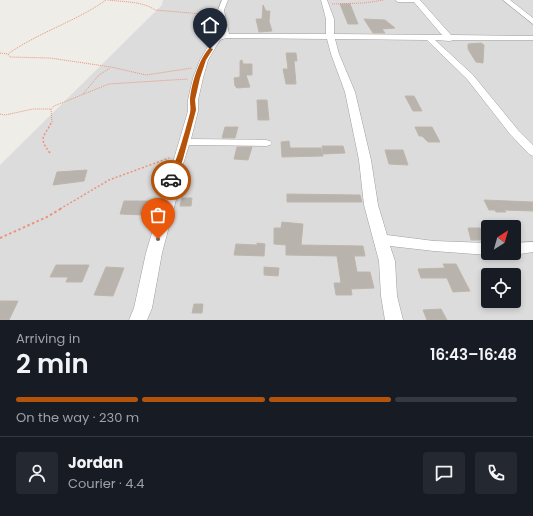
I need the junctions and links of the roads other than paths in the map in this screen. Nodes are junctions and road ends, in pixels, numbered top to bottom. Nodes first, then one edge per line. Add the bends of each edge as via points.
1 (225, 0) edge
2 (398, 0) edge
3 (415, 0) edge
4 (506, 0) edge
5 (325, 2) edge
6 (523, 14) junction
7 (533, 14) edge
8 (533, 22) edge
9 (226, 36) junction
10 (332, 38) junction
11 (533, 38) edge
12 (430, 39) junction
13 (450, 39) junction
14 (266, 143) dead end
15 (183, 147) junction
16 (533, 152) edge
17 (380, 239) junction
18 (533, 247) edge
19 (521, 248) edge
20 (481, 249) edge
21 (138, 320) edge
22 (394, 320) edge

1 - 9 street via 221,10
2 - 3 street
3 - 13 street
4 - 6 street
5 - 10 street
6 - 7 street
6 - 8 street
9 - 10 street
9 - 15 street via 217,38 204,60 192,100 193,110
10 - 12 street
10 - 17 street via 335,54 350,92 365,160 371,205
11 - 13 street
12 - 13 street
12 - 16 street via 470,77
14 - 15 street
15 - 21 street via 172,180 143,308
17 - 20 street
17 - 22 street via 387,261 389,296
18 - 19 street

